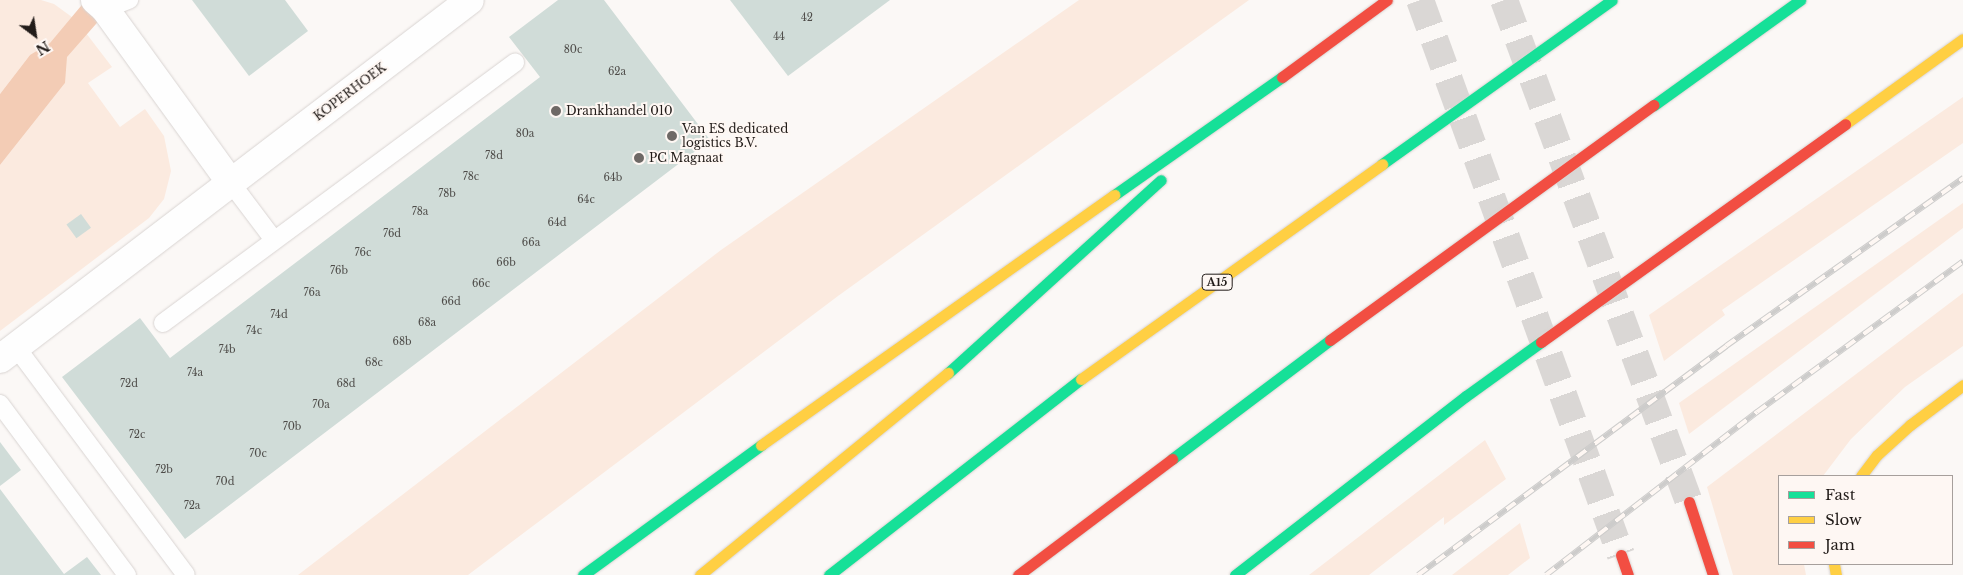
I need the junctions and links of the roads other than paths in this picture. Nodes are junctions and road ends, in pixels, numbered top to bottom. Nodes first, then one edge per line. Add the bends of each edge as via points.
1 (470, 0) edge
2 (1388, 0) edge
3 (1612, 0) edge
4 (1800, 0) edge
5 (110, 3) edge
6 (1963, 39) edge
7 (514, 63) dead end
8 (1243, 105) junction
9 (231, 183) junction
10 (274, 240) junction
11 (163, 323) dead end
12 (8, 353) edge
13 (1963, 385) edge
14 (0, 404) edge
15 (1862, 475) edge
16 (1689, 502) tunnel mouth
17 (1621, 555) tunnel mouth
18 (127, 575) edge
19 (186, 575) edge
20 (583, 575) edge
21 (700, 575) edge
22 (829, 575) edge
23 (1018, 575) edge
24 (1235, 575) edge
25 (1628, 575) edge
26 (1713, 575) edge

1 - 9 street, KOPERHOEK
2 - 8 main road
3 - 22 main road, A15 via 1048,402
4 - 23 main road via 1408,282
5 - 9 street
6 - 24 main road via 1466,396
7 - 10 lane
8 - 20 main road via 912,336
8 - 21 main road via 936,384
9 - 10 lane
9 - 12 street, KOPERHOEK
10 - 11 lane
12 - 19 lane
13 - 15 main road via 1910,425 1877,455
14 - 18 lane
16 - 26 main road
17 - 25 main road

